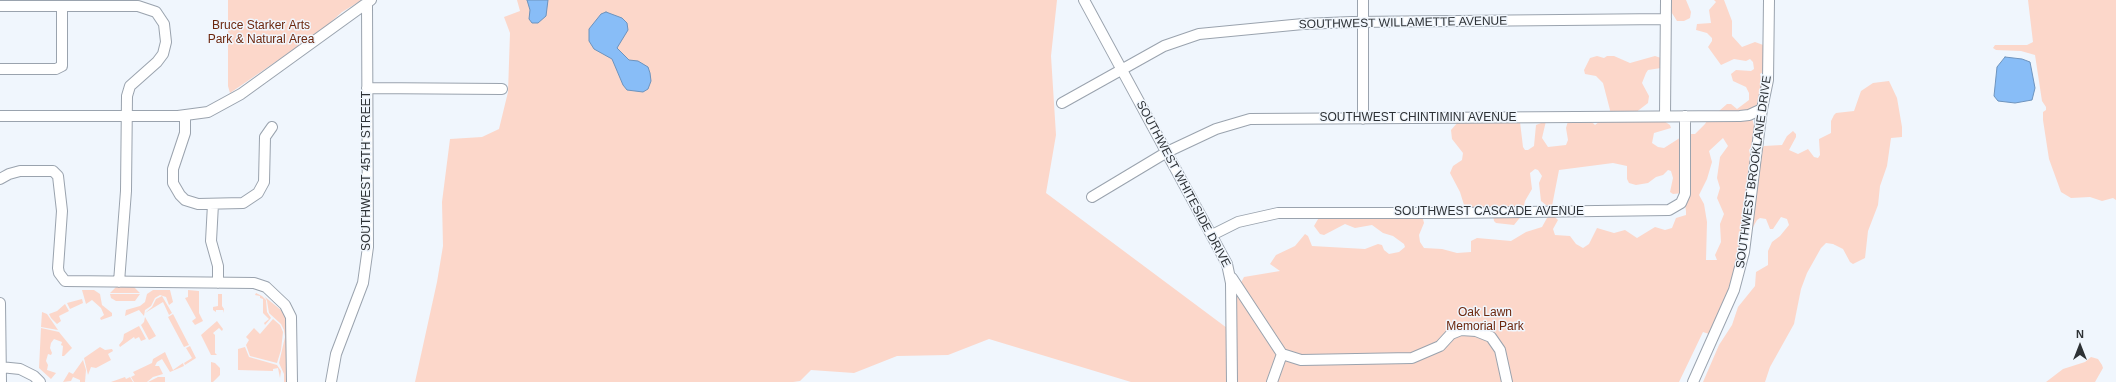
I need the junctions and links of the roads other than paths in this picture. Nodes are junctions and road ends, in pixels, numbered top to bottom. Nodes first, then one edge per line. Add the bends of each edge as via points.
1 (1084, 0) edge
2 (1363, 0) edge
3 (1666, 0) edge
4 (1769, 0) edge
5 (369, 1) edge
6 (0, 6) edge
7 (62, 6) junction
8 (1666, 20) junction
9 (1363, 22) junction
10 (0, 69) edge
11 (1122, 70) junction
12 (368, 88) junction
13 (502, 89) dead end
14 (1062, 103) dead end
15 (1762, 109) junction
16 (0, 116) edge
17 (125, 116) junction
18 (185, 116) junction
19 (1665, 116) junction
20 (1685, 116) junction
21 (1363, 119) junction
22 (272, 127) dead end
23 (1168, 152) junction
24 (0, 179) edge
25 (1092, 197) dead end
26 (213, 204) junction
27 (1212, 235) junction
28 (1230, 275) junction
29 (119, 282) junction
30 (218, 283) junction
31 (0, 303) edge
32 (1282, 354) junction
33 (0, 367) edge
34 (1, 382) edge
35 (40, 382) edge
36 (292, 382) edge
37 (331, 382) edge
38 (1232, 382) edge
39 (1272, 382) edge
40 (1507, 382) edge
41 (1693, 382) edge

1 - 11 street, SOUTHWEST WHITESIDE DRIVE
2 - 9 street
3 - 8 street
4 - 15 street, SOUTHWEST BROOKLANE DRIVE via 1770,58
5 - 12 street, SOUTHWEST 45TH STREET
5 - 18 street via 226,104 208,112
6 - 7 street
7 - 10 street via 62,66 56,69
7 - 17 street via 138,6 151,9 161,17 166,31 163,54 130,86
8 - 9 street, SOUTHWEST WILLAMETTE AVENUE
8 - 19 street
9 - 11 street, SOUTHWEST WILLAMETTE AVENUE via 1303,24 1199,34 1164,46
9 - 21 street
11 - 14 street, SOUTHWEST WILLAMETTE AVENUE
11 - 23 street, SOUTHWEST WHITESIDE DRIVE
12 - 13 street
12 - 37 street, SOUTHWEST 45TH STREET via 368,252 363,282 336,354
15 - 20 street, SOUTHWEST CHINTIMINI AVENUE via 1740,116
15 - 41 street, SOUTHWEST BROOKLANE DRIVE via 1747,237 1739,274
16 - 17 street
17 - 18 street
17 - 29 street via 126,191
18 - 26 street via 185,133 173,169 173,183 185,200 198,204
19 - 20 street, SOUTHWEST CHINTIMINI AVENUE
19 - 21 street, SOUTHWEST CHINTIMINI AVENUE
20 - 27 street, SOUTHWEST CASCADE AVENUE via 1685,194 1681,203 1669,210 1278,213 1238,222
21 - 23 street, SOUTHWEST CHINTIMINI AVENUE via 1250,119 1216,129
22 - 26 street via 265,137 264,182 258,193 243,203
23 - 25 street, SOUTHWEST CHINTIMINI AVENUE
23 - 27 street, SOUTHWEST WHITESIDE DRIVE
24 - 29 street via 20,171 56,173 62,211 59,273 61,278 69,282
26 - 30 street via 211,240 218,266
27 - 28 street, SOUTHWEST WHITESIDE DRIVE
28 - 32 street
28 - 38 street, SOUTHWEST WHITESIDE DRIVE
29 - 30 street
30 - 36 street via 260,284 287,307 292,323
31 - 33 street
32 - 39 street
32 - 40 street via 1301,360 1412,358 1440,346 1451,334 1461,330 1476,331 1491,338 1500,350
33 - 34 street
33 - 35 street via 20,369

